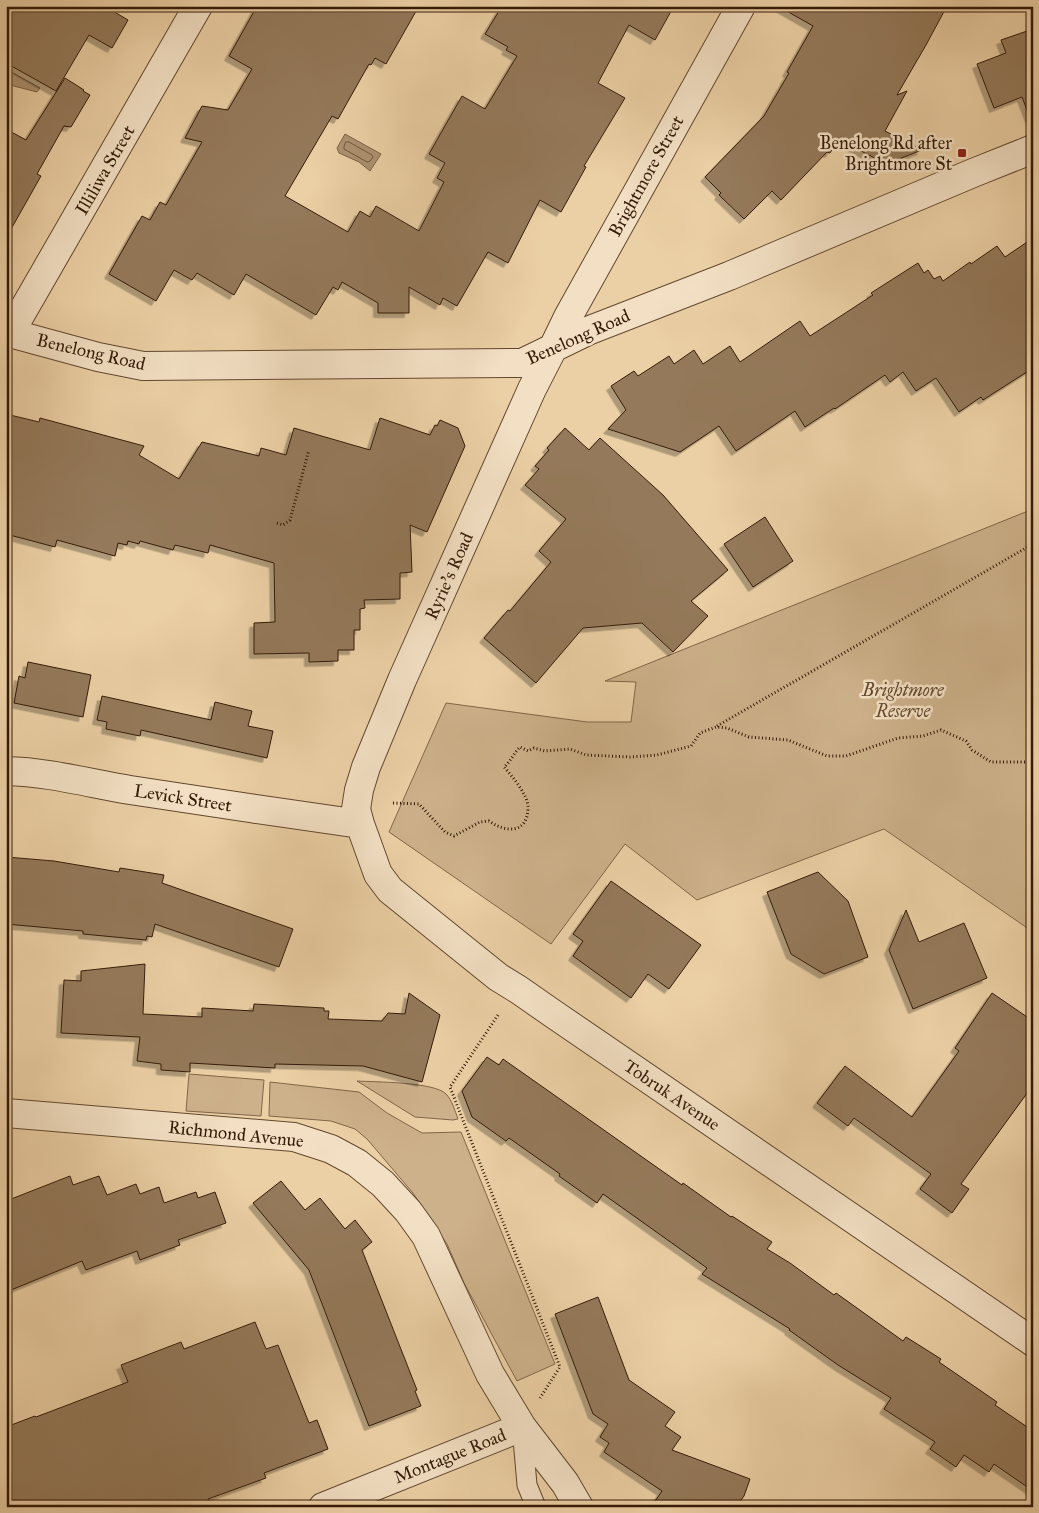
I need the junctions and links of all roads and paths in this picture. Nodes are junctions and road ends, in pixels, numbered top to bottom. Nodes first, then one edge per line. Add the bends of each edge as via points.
1 (198, 6) edge
2 (741, 6) edge
3 (1033, 149) edge
4 (8, 332) edge
5 (553, 348) junction
6 (309, 450) dead end
7 (277, 523) dead end
8 (1033, 544) edge
9 (716, 727) junction
10 (1033, 762) edge
11 (6, 771) edge
12 (393, 803) dead end
13 (358, 816) junction
14 (519, 990) junction
15 (6, 1113) edge
16 (1033, 1342) edge
17 (522, 1427) junction
18 (323, 1507) edge
19 (536, 1507) edge
20 (579, 1507) edge

1 - 4 street, Illiliwa Street
2 - 5 street, Brightmore Street
3 - 5 street, Benelong Road
4 - 5 street, Benelong Road via 143,366 522,363
5 - 13 street, Ryrie's Road via 402,680 366,767 359,790
6 - 7 path via 290,520 283,525
8 - 9 path
9 - 10 path via 749,736 788,740 827,756 846,756 898,738 923,736 941,730 966,741 972,750 991,762
9 - 12 path via 700,733 691,746 657,755 586,755 570,749 545,751 534,748 528,751 520,748 504,767 524,795 528,807 521,827 512,830 489,821 480,822 454,836 445,832 419,804
11 - 13 street, Levick Street via 32,772 237,807
13 - 14 street, Tobruk Avenue via 378,874 390,890 498,977
14 - 16 street, Tobruk Avenue
14 - 17 path via 500,1011 450,1087 560,1366
15 - 17 street, Richmond Avenue via 294,1137 331,1149 356,1163 383,1184 426,1236 490,1374
17 - 18 street, Montague Road
17 - 19 lane via 527,1484
17 - 20 street, Richmond Avenue via 565,1482

